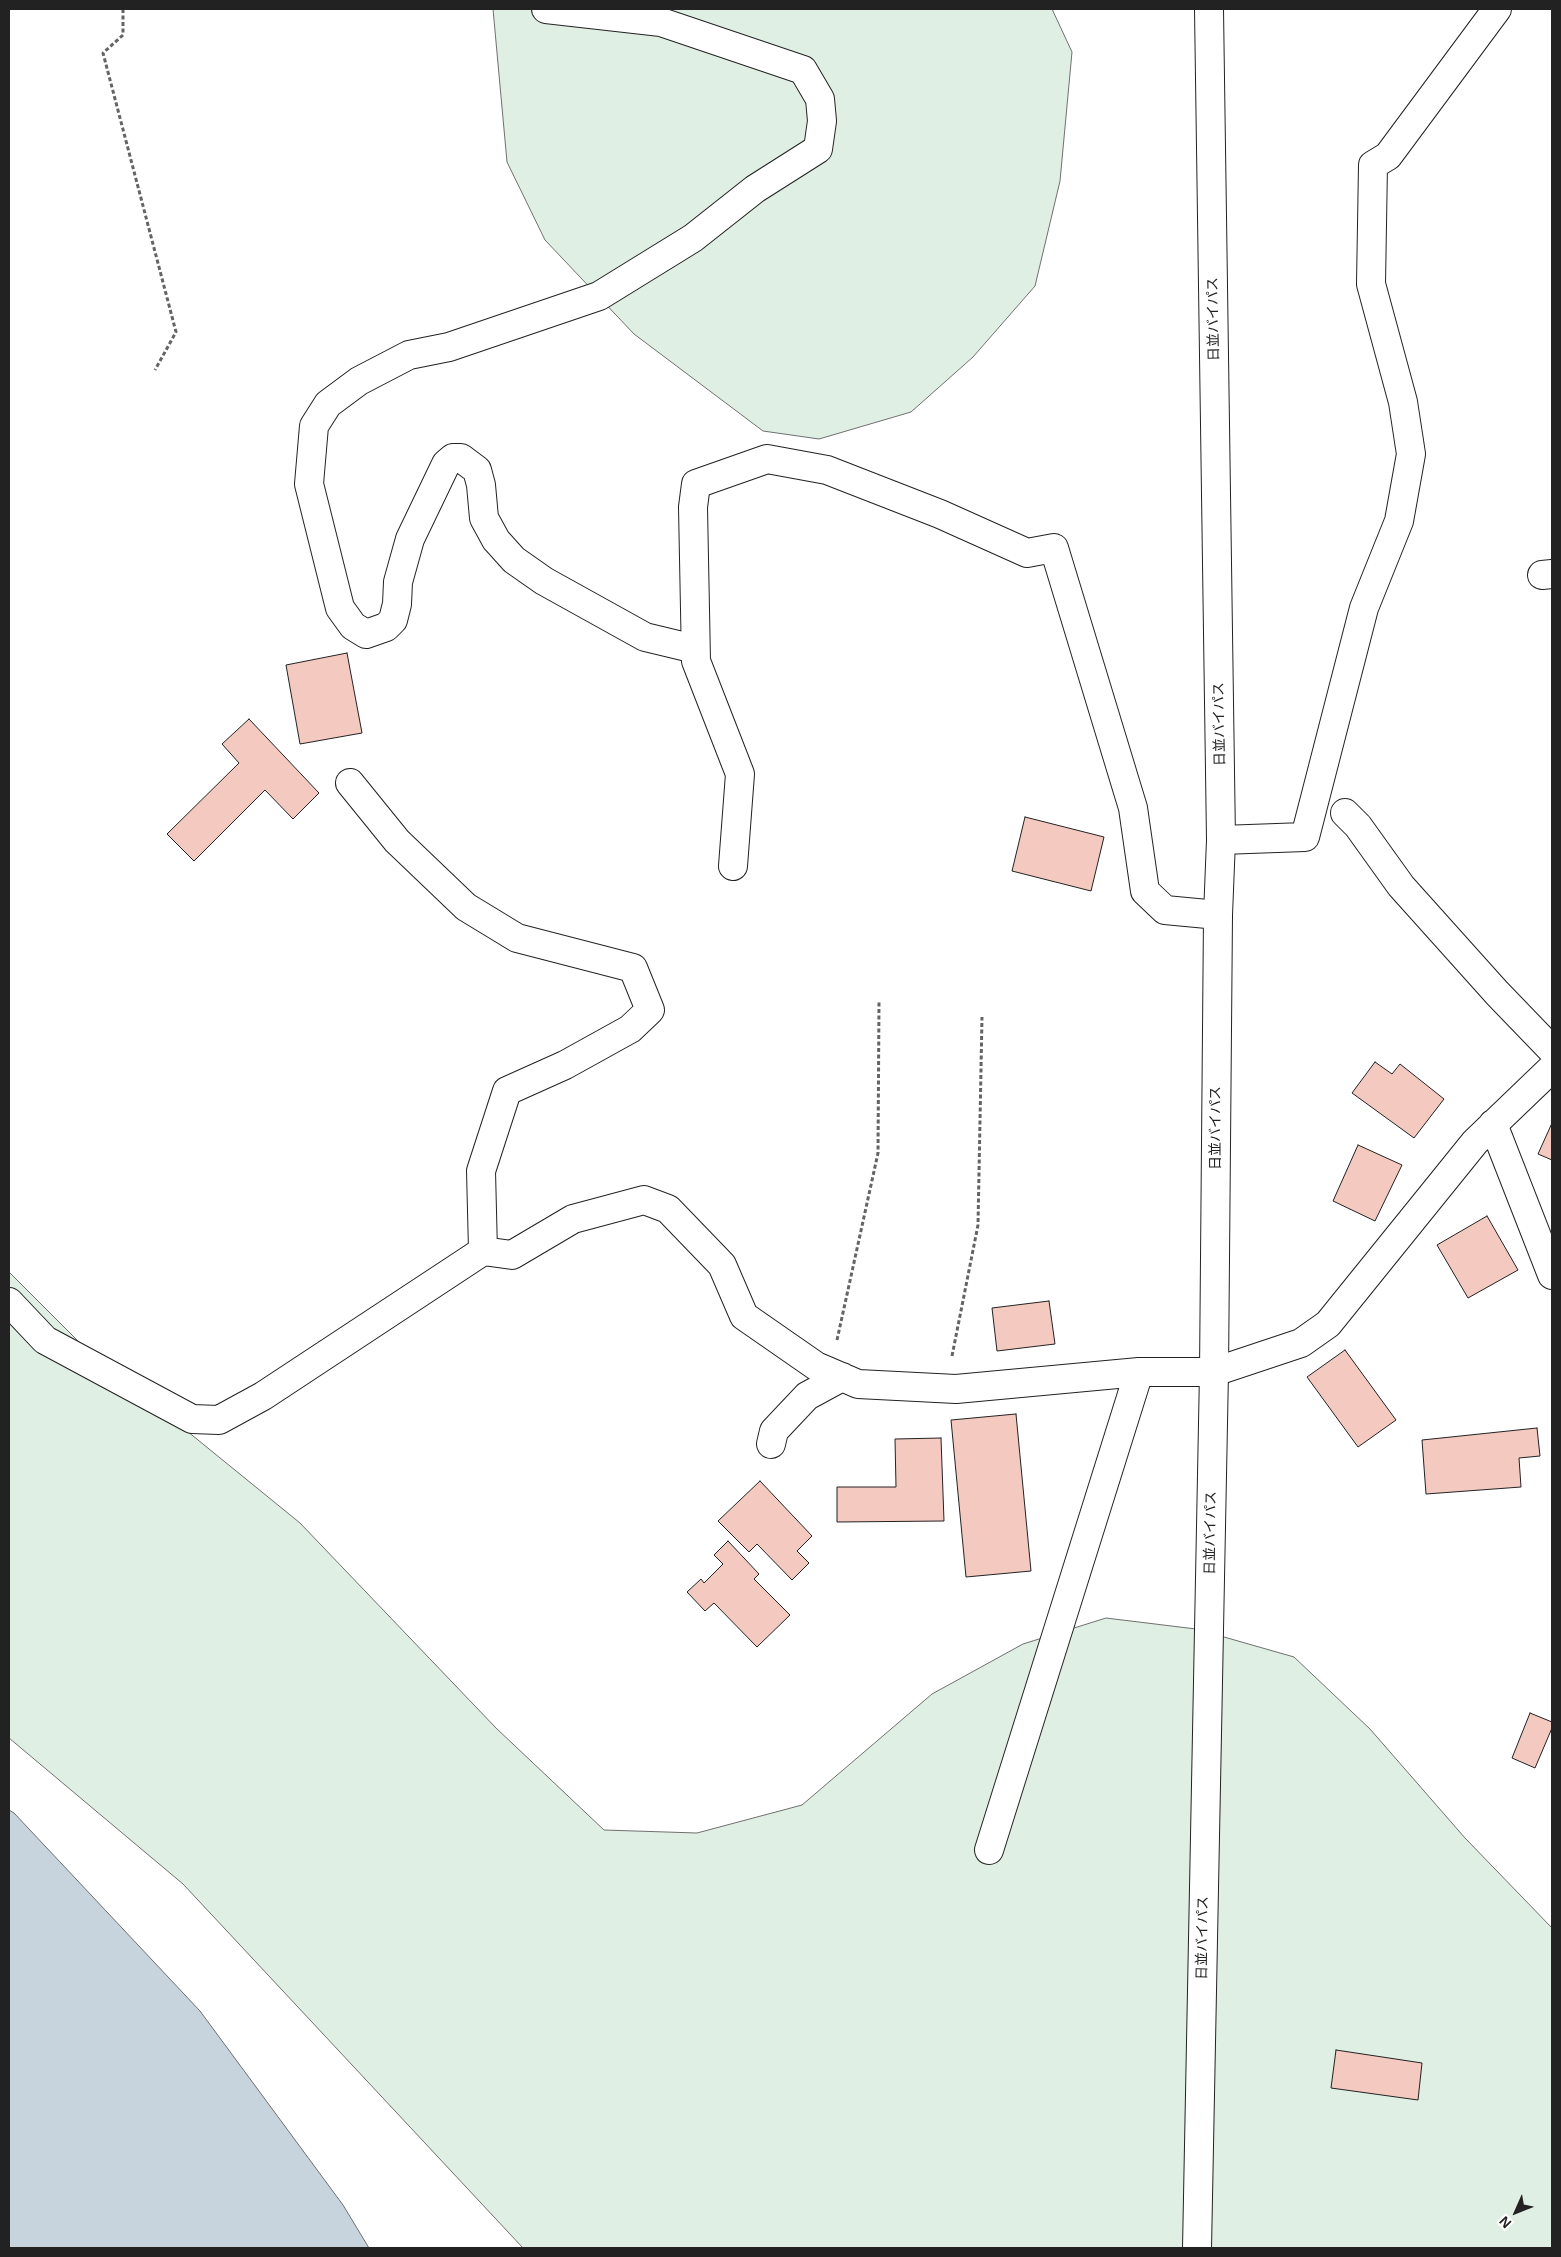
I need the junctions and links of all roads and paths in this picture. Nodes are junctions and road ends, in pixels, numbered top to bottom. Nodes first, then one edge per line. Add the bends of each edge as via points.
1 (123, 9) edge
2 (546, 9) edge
3 (1209, 9) edge
4 (1498, 9) edge
5 (156, 370) dead end
6 (695, 649) junction
7 (350, 783) dead end
8 (1345, 813) dead end
9 (1222, 840) junction
10 (733, 866) dead end
11 (1218, 915) junction
12 (879, 1002) dead end
13 (982, 1017) dead end
14 (1552, 1050) edge
15 (1552, 1068) edge
16 (1493, 1124) junction
17 (483, 1251) junction
18 (1552, 1275) edge
19 (9, 1302) edge
20 (1139, 1372) junction
21 (1214, 1372) junction
22 (836, 1374) junction
23 (946, 1389) junction
24 (771, 1444) dead end
25 (989, 1850) dead end
26 (1197, 2248) edge

1 - 5 path via 123,35 103,53 176,332
2 - 6 main road via 661,22 804,70 820,99 822,121 818,149 755,189 692,238 599,296 449,347 409,355 359,381 328,404 314,426 308,484 340,608 353,626 366,634 386,627 393,620 398,582 410,539 446,464 453,458 461,458 477,470 484,518 496,540 514,560 544,581 645,637
3 - 9 main road, 日並バイパス
4 - 9 main road via 1388,156 1373,165 1371,284 1403,402 1411,454 1399,521 1364,608 1304,837
6 - 10 main road via 696,661 740,774
6 - 11 main road via 693,507 696,484 767,459 827,470 940,514 1027,553 1054,548 1133,808 1145,892 1165,910
7 - 17 main road via 397,841 466,907 517,938 633,968 650,1010 630,1029 565,1065 507,1091 481,1171
8 - 14 main road via 1401,886
9 - 11 main road, 日並バイパス
11 - 21 main road, 日並バイパス
12 - 22 path via 878,1153
13 - 23 path via 978,1225
15 - 16 main road
16 - 18 main road
16 - 21 main road via 1414,1215 1328,1324 1301,1343
17 - 19 main road via 263,1396 219,1420 192,1419 45,1340
17 - 22 main road via 512,1255 573,1219 644,1200 668,1209 722,1265 744,1316 816,1366
20 - 21 main road
20 - 23 main road
20 - 25 main road
21 - 26 main road, 日並バイパス
22 - 23 main road via 858,1384
22 - 24 main road via 807,1396 774,1431

